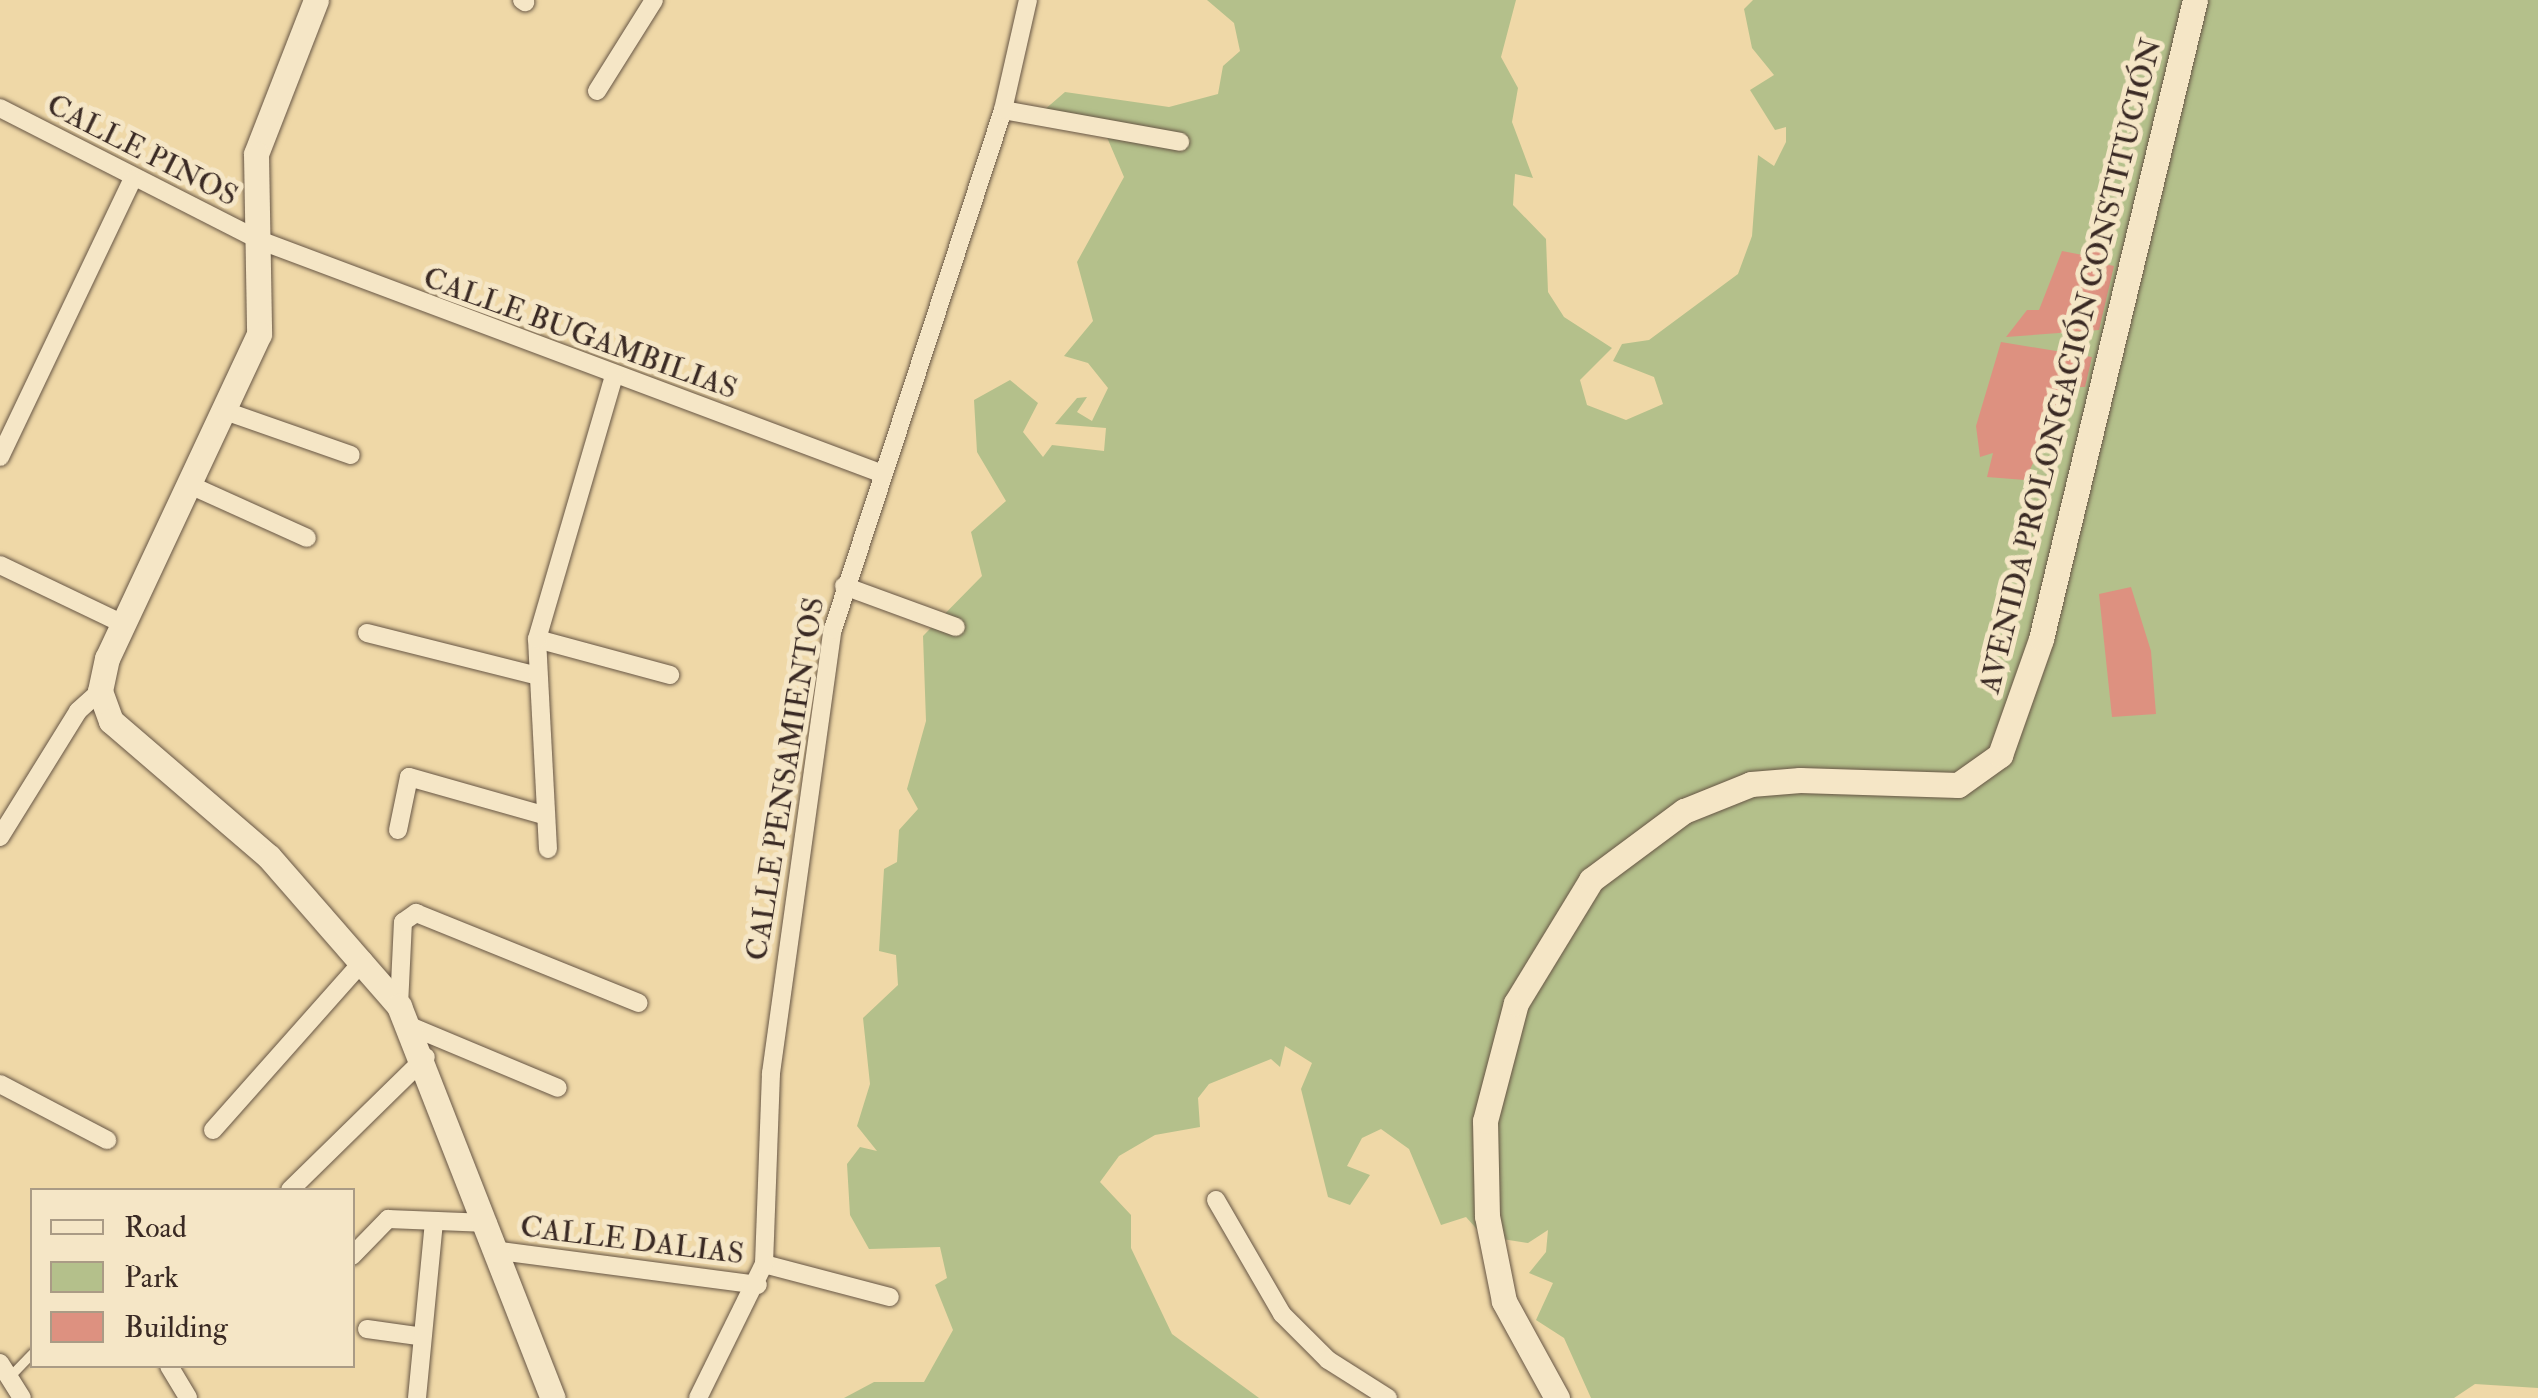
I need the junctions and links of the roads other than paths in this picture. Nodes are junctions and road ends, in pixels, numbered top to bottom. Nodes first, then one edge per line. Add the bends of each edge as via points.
1 (316, 0) edge
2 (654, 0) edge
3 (1028, 0) edge
4 (2195, 0) edge
5 (597, 91) dead end
6 (0, 108) edge
7 (1003, 110) junction
8 (1180, 142) dead end
9 (132, 180) junction
10 (260, 240) junction
11 (614, 376) junction
12 (228, 412) junction
13 (351, 455) dead end
14 (0, 457) edge
15 (883, 474) junction
16 (192, 486) junction
17 (306, 538) dead end
18 (0, 565) edge
19 (844, 586) junction
20 (125, 625) junction
21 (956, 627) dead end
22 (366, 633) dead end
23 (537, 639) junction
24 (670, 675) dead end
25 (538, 676) junction
26 (100, 691) junction
27 (542, 815) junction
28 (398, 830) dead end
29 (0, 836) edge
30 (548, 849) dead end
31 (364, 960) junction
32 (639, 1003) dead end
33 (404, 1016) junction
34 (426, 1056) junction
35 (0, 1084) edge
36 (558, 1088) dead end
37 (213, 1130) dead end
38 (107, 1140) dead end
39 (292, 1188) edge
40 (1216, 1200) dead end
41 (434, 1222) junction
42 (488, 1223) junction
43 (500, 1251) junction
44 (355, 1253) edge
45 (764, 1264) junction
46 (758, 1285) junction
47 (890, 1296) dead end
48 (367, 1329) dead end
49 (417, 1336) junction
50 (30, 1354) edge
51 (171, 1368) edge
52 (4, 1370) edge
53 (544, 1390) edge
54 (22, 1398) edge
55 (188, 1398) edge
56 (416, 1398) edge
57 (698, 1398) edge
58 (1388, 1398) edge
59 (1558, 1398) edge

1 - 10 main road via 256,154
2 - 5 street
3 - 7 street, CALLE PENSAMIENTOS
4 - 59 main road, AVENIDA PROLONGACIÓN CONSTITUCIÓN via 2051,600 2000,755 1958,785 1768,783 1684,810 1591,880 1516,1003 1485,1121 1487,1216 1504,1301
6 - 9 street, CALLE PINOS
7 - 8 street
7 - 15 street, CALLE PENSAMIENTOS
9 - 10 street, CALLE PINOS
9 - 14 street
10 - 11 street, CALLE BUGAMBILIAS
10 - 12 main road via 264,314
11 - 15 street, CALLE BUGAMBILIAS
11 - 23 street
12 - 13 street
12 - 16 main road
15 - 19 street, CALLE PENSAMIENTOS
16 - 17 street
16 - 20 main road
18 - 20 street
19 - 21 street
19 - 45 street, CALLE PENSAMIENTOS via 796,846 771,1073
20 - 26 main road
22 - 25 street
23 - 24 street
23 - 25 street
25 - 27 street
26 - 29 street via 78,711
26 - 31 main road via 110,720 270,858
27 - 28 street via 409,777
27 - 30 street
31 - 33 main road
31 - 37 street
32 - 33 street via 416,913 404,922
33 - 34 main road
33 - 36 street
34 - 39 street
34 - 42 main road
35 - 38 street
40 - 58 street via 1282,1314 1328,1360
41 - 42 street
41 - 44 street via 388,1218
41 - 49 street
42 - 43 main road
43 - 46 street, CALLE DALIAS
43 - 53 main road
45 - 46 street, CALLE PENSAMIENTOS
45 - 47 street
46 - 57 street, CALLE PENSAMIENTOS
48 - 49 street
49 - 56 street
50 - 52 lane
51 - 55 street
52 - 54 street

